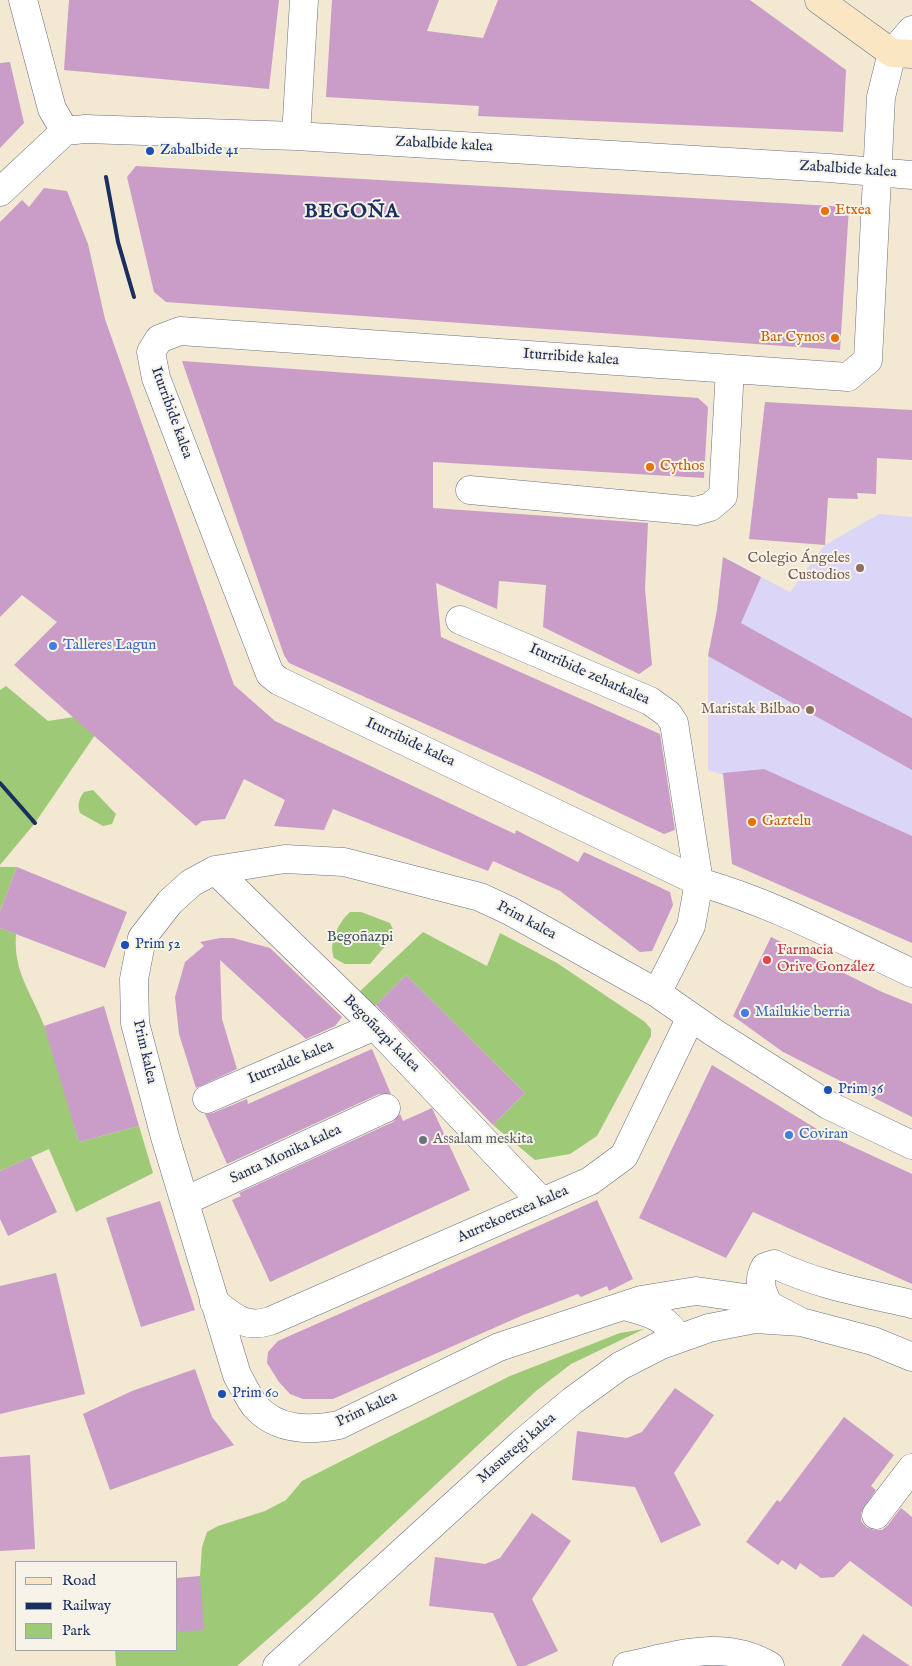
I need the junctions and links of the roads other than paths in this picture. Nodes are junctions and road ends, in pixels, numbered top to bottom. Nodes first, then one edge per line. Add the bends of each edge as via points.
1 (24, 0) edge
2 (304, 0) edge
3 (819, 0) edge
4 (912, 30) edge
5 (902, 54) edge
6 (65, 131) junction
7 (296, 136) junction
8 (878, 173) junction
9 (912, 175) edge
10 (0, 192) edge
11 (730, 369) junction
12 (470, 490) dead end
13 (460, 620) dead end
14 (215, 870) junction
15 (699, 882) junction
16 (912, 973) edge
17 (658, 993) junction
18 (691, 1017) junction
19 (375, 1026) junction
20 (207, 1099) dead end
21 (386, 1108) dead end
22 (912, 1145) edge
23 (185, 1201) junction
24 (542, 1202) junction
25 (663, 1297) junction
26 (214, 1302) junction
27 (768, 1304) junction
28 (912, 1304) edge
29 (624, 1306) junction
30 (801, 1322) junction
31 (256, 1325) junction
32 (687, 1336) junction
33 (912, 1357) edge
34 (233, 1362) junction
35 (912, 1468) edge
36 (876, 1515) dead end
37 (277, 1666) edge
38 (630, 1666) edge
39 (770, 1666) edge

1 - 6 street via 52,109
2 - 7 street
3 - 5 street
4 - 5 street, Iturribide kalea
5 - 8 street, Iturribide kalea via 881,97
6 - 7 street, Zabalbide kalea
6 - 10 street
7 - 8 street, Zabalbide kalea
8 - 9 street, Zabalbide kalea
8 - 11 street, Iturribide kalea via 868,360 848,377
11 - 12 street via 723,496 710,507 696,511
11 - 15 street, Iturribide kalea via 180,331 159,339 151,352 156,378 270,674
13 - 15 street, Iturribide zeharkalea via 650,701 668,714 674,723
14 - 17 street, Prim kalea via 285,859 344,862 480,897 510,910
14 - 19 street, Begoñazpi kalea
14 - 23 street, Prim kalea via 191,883 170,902 142,938 134,979 135,1023
15 - 16 street, Iturribide kalea via 783,912
15 - 17 street via 691,926
17 - 18 street, Prim kalea
18 - 22 street, Prim kalea via 828,1105
18 - 24 street, Aurrekoetxea kalea via 624,1156 590,1181
19 - 20 street, Iturralde kalea
19 - 24 street, Begoñazpi kalea
21 - 23 street, Santa Monika kalea
23 - 26 street, Prim kalea
24 - 31 street, Aurrekoetxea kalea
25 - 27 street, Prim kalea via 696,1291
25 - 29 street, Prim kalea
25 - 32 street via 689,1312 695,1322
26 - 31 street via 240,1321
26 - 34 street, Prim kalea
27 - 28 street via 760,1276 765,1267 774,1264 796,1275 846,1290
27 - 30 street, Prim kalea
29 - 32 street via 654,1314
29 - 34 street, Prim kalea via 500,1347 327,1428 299,1429 276,1422 255,1406
30 - 32 street, Masustegi kalea via 755,1319
30 - 33 street via 873,1341
31 - 34 street, Aurrekoetxea kalea via 243,1335
32 - 37 street, Masustegi kalea via 620,1366 572,1401
35 - 36 street
38 - 39 street via 689,1652 718,1649

